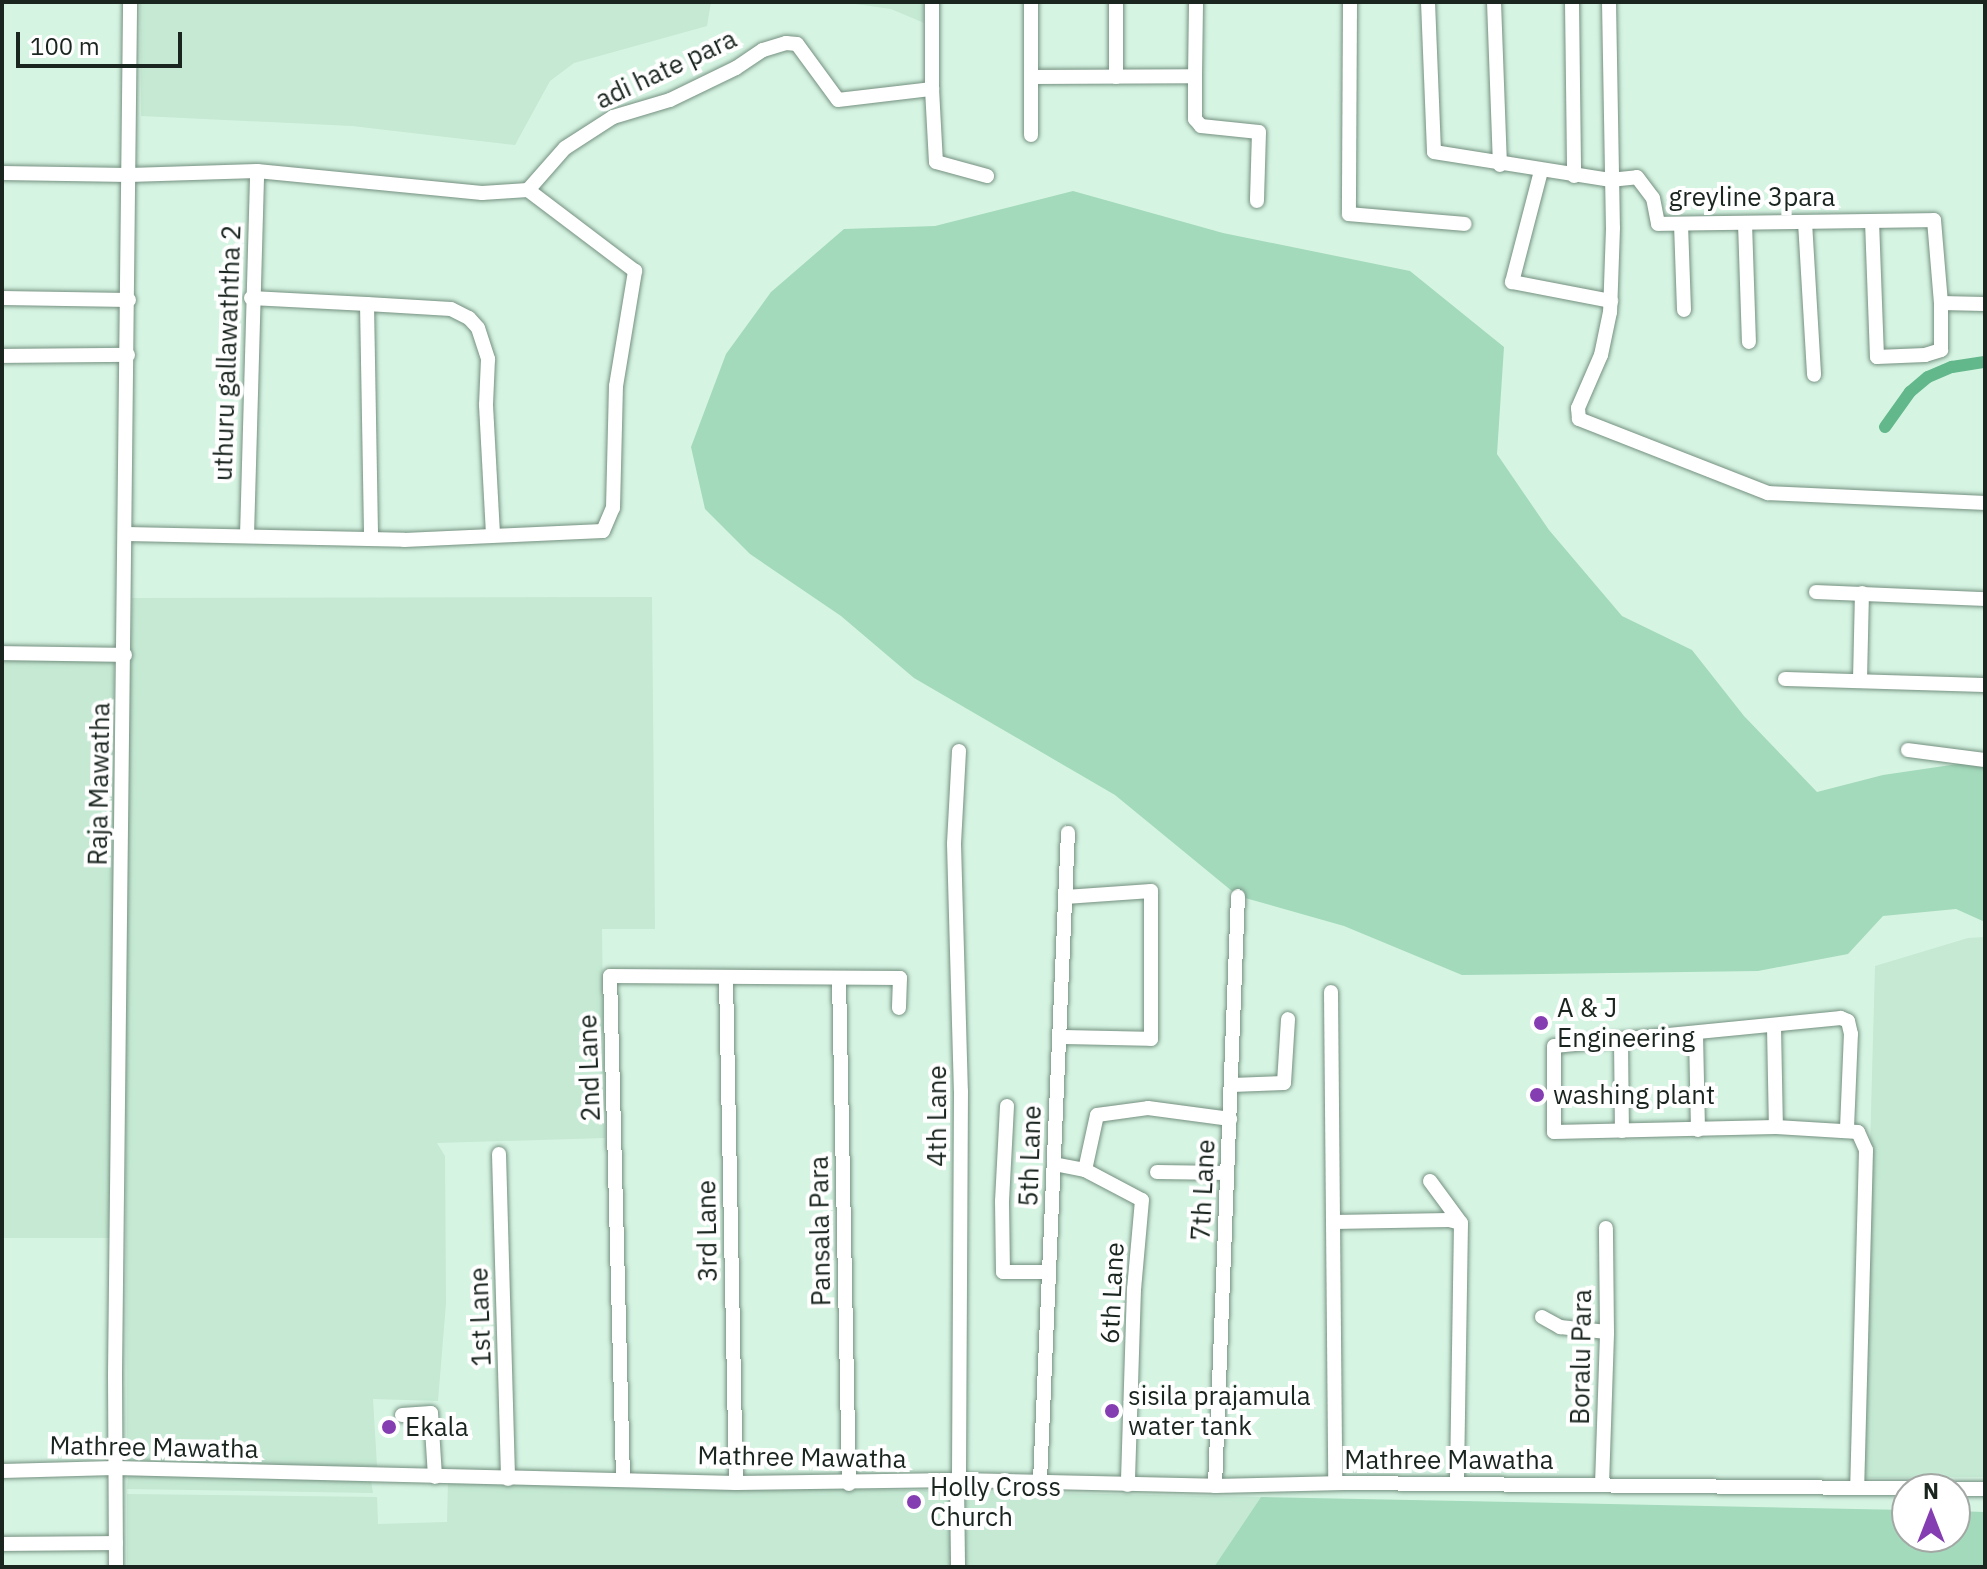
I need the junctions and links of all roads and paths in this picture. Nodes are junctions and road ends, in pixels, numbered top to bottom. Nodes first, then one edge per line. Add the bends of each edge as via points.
1 (130, 2) edge
2 (932, 2) edge
3 (1031, 2) edge
4 (1116, 2) edge
5 (1196, 2) edge
6 (1350, 2) edge
7 (1428, 2) edge
8 (1494, 2) edge
9 (1572, 2) edge
10 (1609, 2) edge
11 (1195, 76) junction
12 (1031, 77) junction
13 (1116, 77) junction
14 (932, 89) junction
15 (1031, 135) dead end
16 (1500, 165) junction
17 (257, 171) junction
18 (1541, 171) junction
19 (2, 173) edge
20 (129, 175) junction
21 (987, 176) dead end
22 (1574, 176) junction
23 (1610, 180) junction
24 (528, 190) junction
25 (1257, 201) dead end
26 (1872, 221) junction
27 (1805, 222) junction
28 (1745, 223) junction
29 (1465, 224) dead end
30 (1681, 224) junction
31 (2, 298) edge
32 (251, 298) junction
33 (129, 300) junction
34 (1611, 301) junction
35 (1941, 303) junction
36 (367, 304) junction
37 (1985, 304) edge
38 (1684, 310) dead end
39 (1749, 342) dead end
40 (128, 355) junction
41 (2, 356) edge
42 (1814, 375) dead end
43 (1985, 503) edge
44 (126, 534) junction
45 (493, 535) junction
46 (247, 536) junction
47 (371, 539) junction
48 (1816, 592) dead end
49 (1862, 593) junction
50 (1985, 599) edge
51 (2, 653) edge
52 (125, 655) junction
53 (1785, 679) dead end
54 (1860, 680) junction
55 (1985, 685) edge
56 (1908, 750) dead end
57 (959, 751) dead end
58 (1985, 760) edge
59 (1068, 833) dead end
60 (1238, 896) dead end
61 (1065, 897) junction
62 (726, 978) junction
63 (839, 978) junction
64 (1331, 992) dead end
65 (899, 1008) dead end
66 (1288, 1019) dead end
67 (1774, 1027) junction
68 (1696, 1034) junction
69 (1059, 1037) junction
70 (1621, 1040) junction
71 (1232, 1085) junction
72 (1007, 1106) dead end
73 (1230, 1119) junction
74 (1776, 1127) junction
75 (1847, 1128) junction
76 (1698, 1130) junction
77 (1622, 1131) junction
78 (499, 1154) dead end
79 (1054, 1164) junction
80 (1085, 1170) junction
81 (1157, 1172) dead end
82 (1227, 1173) junction
83 (1430, 1181) dead end
84 (1333, 1222) junction
85 (1461, 1223) junction
86 (1606, 1228) dead end
87 (1049, 1272) junction
88 (1542, 1317) dead end
89 (1607, 1332) junction
90 (402, 1415) dead end
91 (115, 1468) junction
92 (2, 1471) edge
93 (435, 1477) junction
94 (623, 1478) junction
95 (508, 1479) junction
96 (958, 1481) junction
97 (1040, 1481) junction
98 (736, 1483) junction
99 (1335, 1483) junction
100 (849, 1484) junction
101 (1457, 1484) junction
102 (1128, 1485) junction
103 (1602, 1485) junction
104 (1215, 1486) junction
105 (1857, 1488) junction
106 (1985, 1489) edge
107 (116, 1543) junction
108 (2, 1544) edge
109 (116, 1567) edge
110 (958, 1567) edge

1 - 20 street, Raja Mawatha
2 - 14 street
3 - 12 street
4 - 13 street
5 - 11 street
6 - 29 street via 1349,214
7 - 16 street, greyline 3para via 1434,152
8 - 16 street
9 - 22 street
10 - 23 street
11 - 13 street
11 - 25 street via 1195,119 1201,126 1259,132
12 - 13 street
12 - 15 street
14 - 21 street via 936,162
14 - 24 street, adi hate para via 838,100 797,44 786,43 670,100 613,117 565,148
16 - 18 street, greyline 3para
17 - 20 street
17 - 24 street via 482,193
17 - 32 street, uthuru gallawaththa 2
18 - 22 street, greyline 3para
18 - 34 street via 1512,282
19 - 20 street
20 - 33 street, Raja Mawatha
22 - 23 street, greyline 3para
23 - 30 street, greyline 3para via 1637,177 1653,198 1658,224
23 - 34 street
24 - 45 street via 635,271 616,386 613,508 603,531
26 - 27 street, greyline 3para
26 - 35 street, greyline 3para via 1934,220
26 - 35 street via 1877,357 1941,350
27 - 28 street, greyline 3para
27 - 42 street
28 - 30 street, greyline 3para
28 - 39 street
30 - 38 street
31 - 33 street
32 - 36 street
32 - 46 street, uthuru gallawaththa 2
33 - 40 street, Raja Mawatha
34 - 43 street via 1601,355 1578,408 1579,419 1768,493
35 - 37 street
36 - 45 street via 451,309 478,328 488,359
36 - 47 street
40 - 41 street
40 - 44 street, Raja Mawatha
44 - 46 street
44 - 52 street, Raja Mawatha
45 - 47 street
46 - 47 street
48 - 49 street
49 - 50 street
49 - 54 street
51 - 52 street
52 - 91 street, Raja Mawatha
53 - 54 street
54 - 55 street
56 - 58 street
57 - 96 street, 4th Lane via 954,844 961,1091
59 - 61 street, 5th Lane
60 - 71 street, 7th Lane
61 - 69 street, 5th Lane
61 - 69 street via 1151,891 1151,1039
62 - 63 street, 2nd Lane
62 - 94 street, 2nd Lane via 610,976
62 - 98 street, 3rd Lane
63 - 65 street, 2nd Lane via 900,978
63 - 100 street, Pansala Para
64 - 84 street
66 - 71 street via 1284,1083
67 - 68 street
67 - 74 street
67 - 75 street via 1848,1021
68 - 70 street
68 - 76 street
69 - 79 street, 5th Lane
70 - 77 street
70 - 77 street via 1559,1044 1553,1051 1554,1132
71 - 73 street, 7th Lane
72 - 87 street via 1003,1272
73 - 80 street via 1148,1108 1097,1115
73 - 82 street, 7th Lane
74 - 75 street
74 - 76 street
75 - 105 street via 1858,1132 1866,1150
76 - 77 street
78 - 95 street, 1st Lane
79 - 80 street, 6th Lane
79 - 87 street, 5th Lane
80 - 102 street, 6th Lane via 1142,1200
81 - 82 street
82 - 104 street, 7th Lane
83 - 85 street
84 - 85 street
84 - 99 street
85 - 101 street
86 - 89 street, Boralu Para
87 - 97 street, 5th Lane
88 - 89 street via 1560,1327
89 - 103 street, Boralu Para
90 - 93 street via 431,1413
91 - 92 street, Mathree Mawatha
91 - 93 street, Mathree Mawatha
91 - 107 street, Raja Mawatha
93 - 95 street, Mathree Mawatha
94 - 95 street, Mathree Mawatha
94 - 98 street, Mathree Mawatha
96 - 97 street, Mathree Mawatha
96 - 100 street, Mathree Mawatha
96 - 110 street, 4th Lane
97 - 102 street, Mathree Mawatha
98 - 100 street, Mathree Mawatha
99 - 101 street, Mathree Mawatha
99 - 104 street, Mathree Mawatha
101 - 103 street, Mathree Mawatha
102 - 104 street, Mathree Mawatha
103 - 105 street, Mathree Mawatha
105 - 106 street, Mathree Mawatha
107 - 108 street
107 - 109 street, Raja Mawatha

